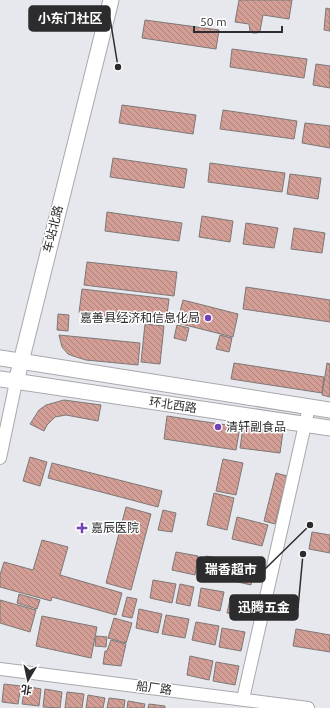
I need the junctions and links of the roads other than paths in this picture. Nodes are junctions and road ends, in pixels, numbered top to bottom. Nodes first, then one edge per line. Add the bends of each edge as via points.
1 (111, 0) edge
2 (0, 358) edge
3 (20, 360) junction
4 (0, 379) edge
5 (16, 382) junction
6 (309, 407) junction
7 (330, 410) edge
8 (306, 425) junction
9 (330, 428) edge
10 (0, 458) edge
11 (0, 669) edge
12 (243, 699) junction
13 (308, 708) edge

1 - 3 street, 车站北路
2 - 3 street, 环北西路
3 - 5 street, 车站北路
3 - 6 street, 环北西路
4 - 5 street, 环北西路
5 - 8 street, 环北西路
5 - 10 street, 车站北路
6 - 7 street, 环北西路
6 - 8 street
8 - 9 street, 环北西路
8 - 12 street
11 - 12 street, 船厂路
12 - 13 street, 船厂路

